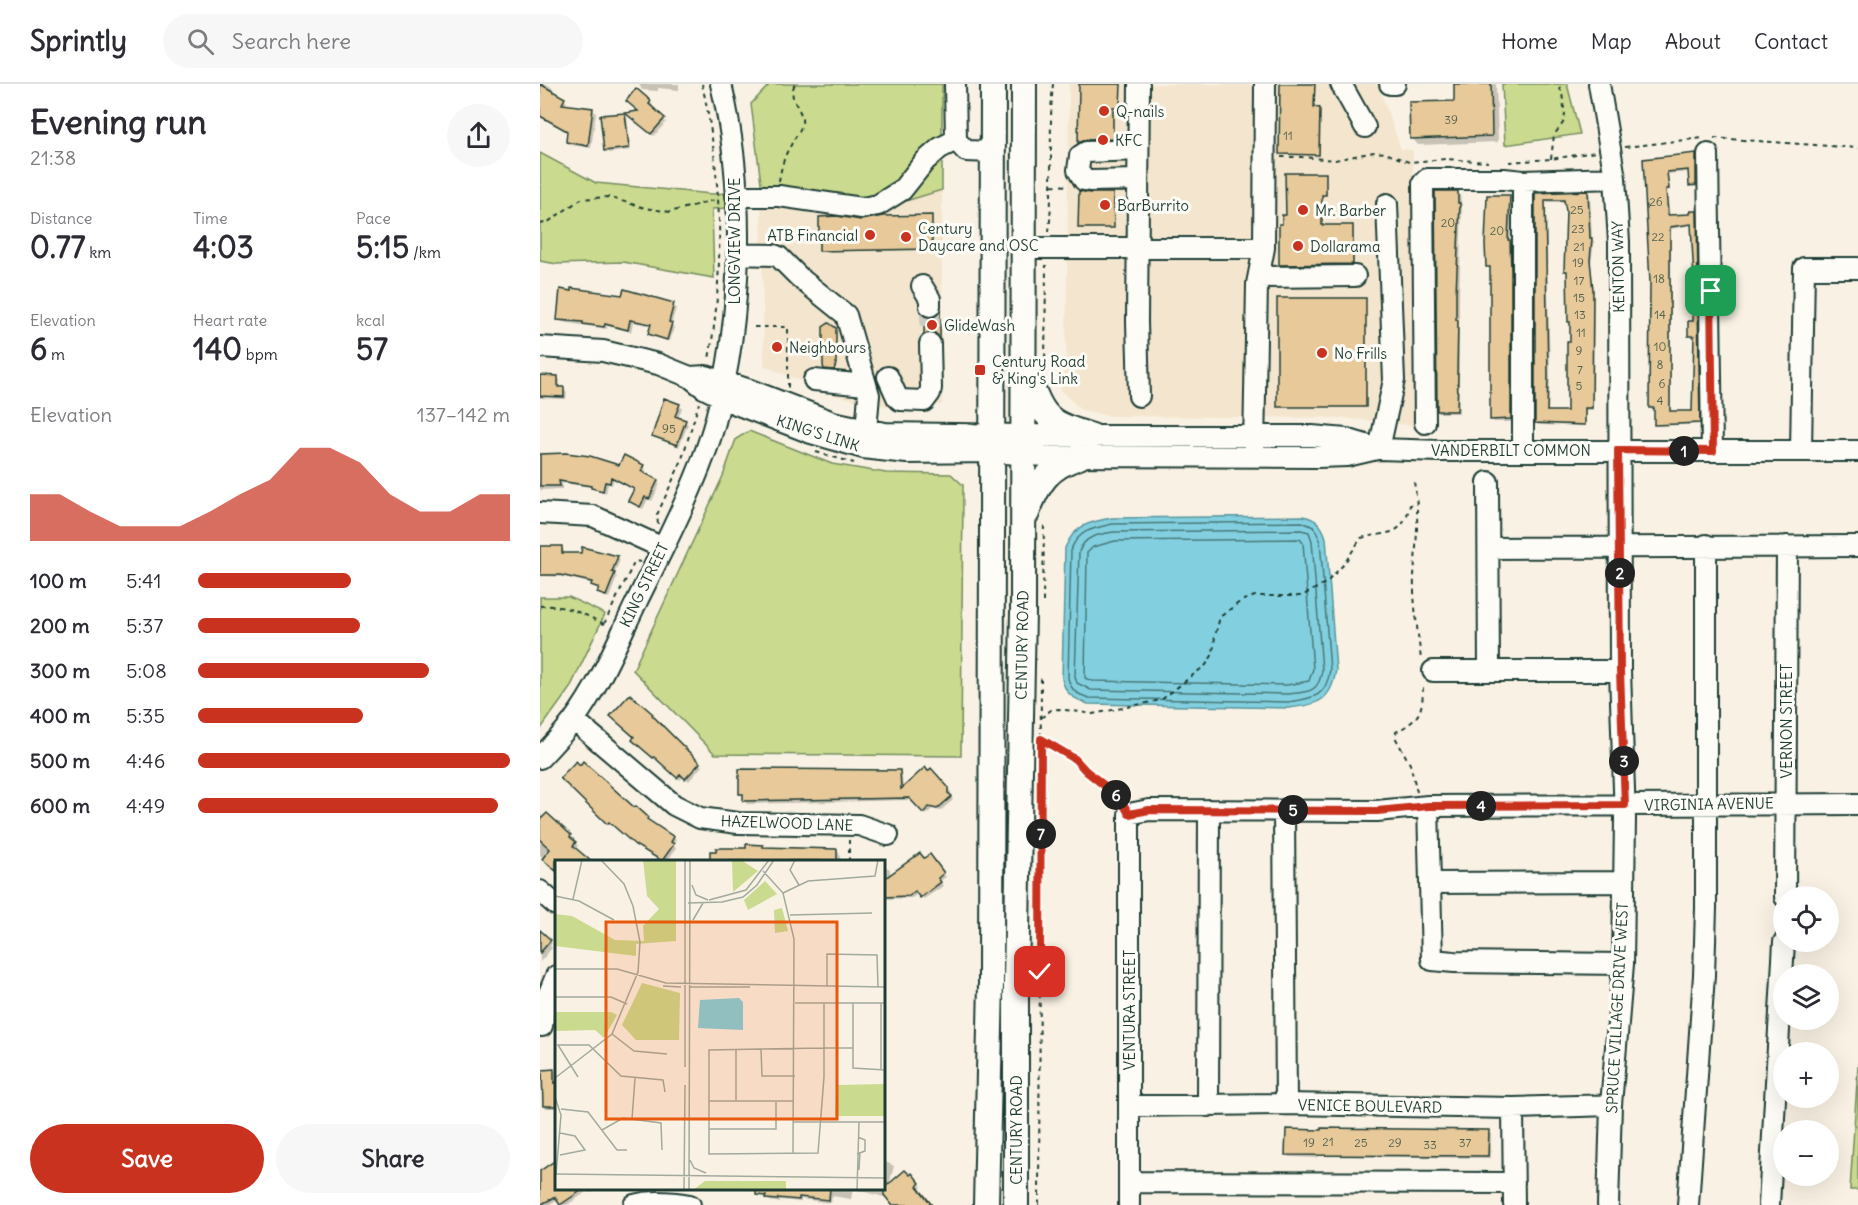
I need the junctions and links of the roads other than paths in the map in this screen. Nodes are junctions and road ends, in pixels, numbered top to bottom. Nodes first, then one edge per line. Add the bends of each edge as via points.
1 (721, 84) edge
2 (956, 84) edge
3 (993, 84) edge
4 (1024, 84) edge
5 (1034, 84) edge
6 (1138, 84) edge
7 (1265, 84) edge
8 (1341, 84) edge
9 (1390, 84) edge
10 (1395, 84) edge
11 (1599, 84) edge
12 (1365, 127) dead end
13 (1024, 138) junction
14 (956, 140) junction
15 (1138, 150) junction
16 (1708, 154) dead end
17 (993, 158) junction
18 (1615, 178) junction
19 (1138, 180) junction
20 (1523, 181) junction
21 (736, 196) junction
22 (1387, 204) dead end
23 (1024, 248) junction
24 (1137, 248) junction
25 (1264, 248) junction
26 (737, 255) junction
27 (1858, 268) edge
28 (1355, 276) dead end
29 (1259, 277) junction
30 (922, 285) dead end
31 (930, 306) tunnel mouth
32 (930, 344) tunnel mouth
33 (540, 347) edge
34 (1024, 359) junction
35 (888, 377) dead end
36 (814, 380) dead end
37 (866, 385) junction
38 (722, 389) junction
39 (1139, 396) dead end
40 (1425, 423) dead end
41 (866, 430) junction
42 (1255, 435) junction
43 (1092, 436) junction
44 (1008, 444) junction
45 (1379, 448) junction
46 (1523, 450) junction
47 (1618, 450) junction
48 (1713, 451) junction
49 (1801, 451) junction
50 (1858, 451) edge
51 (1079, 457) junction
52 (1254, 457) junction
53 (1488, 482) dead end
54 (540, 513) edge
55 (1033, 523) junction
56 (1706, 545) junction
57 (1786, 546) junction
58 (1858, 546) edge
59 (1619, 547) junction
60 (663, 548) junction
61 (1489, 548) junction
62 (1033, 612) junction
63 (1425, 669) road end
64 (1489, 670) junction
65 (1620, 671) junction
66 (574, 720) junction
67 (540, 758) edge
68 (1786, 803) junction
69 (1858, 804) edge
70 (1625, 805) junction
71 (1423, 806) junction
72 (1706, 806) junction
73 (1209, 810) junction
74 (1284, 810) junction
75 (1129, 814) joint
76 (888, 835) dead end
77 (1624, 882) junction
78 (1430, 883) junction
79 (1785, 886) edge
80 (540, 891) edge
81 (555, 904) edge
82 (1783, 952) edge
83 (1623, 963) junction
84 (555, 979) edge
85 (542, 1026) dead end
86 (1286, 1104) junction
87 (1611, 1105) junction
88 (1129, 1106) junction
89 (1208, 1106) junction
90 (1513, 1108) junction
91 (1129, 1182) junction
92 (1514, 1183) junction
93 (691, 1190) edge
94 (634, 1205) edge
95 (690, 1205) edge
96 (986, 1205) edge
97 (1016, 1205) edge
98 (1129, 1205) edge
99 (1514, 1205) edge
100 (1608, 1205) edge
101 (1688, 1205) edge
102 (1769, 1205) edge

1 - 21 street, LONGVIEW DRIVE
2 - 14 street
3 - 17 main road, CENTURY ROAD
4 - 13 main road, CENTURY ROAD
5 - 13 main road
6 - 15 street
7 - 25 street
8 - 12 street
9 - 10 street
11 - 18 street, KENTON WAY
13 - 23 main road, CENTURY ROAD
14 - 17 street via 966,151
14 - 21 street via 940,148 902,190 878,205 862,208 779,196
15 - 19 street
15 - 19 street via 1086,152 1080,156 1078,171 1084,180 1090,181
16 - 48 street
17 - 44 main road, CENTURY ROAD
18 - 20 street
18 - 47 street, KENTON WAY
19 - 24 street
20 - 40 street via 1427,179 1423,183
20 - 46 street
21 - 26 street, LONGVIEW DRIVE
22 - 45 street via 1394,380
23 - 24 street
23 - 34 main road, CENTURY ROAD
24 - 25 street
24 - 39 street
25 - 29 street
26 - 37 street via 779,257 846,315
26 - 38 street, LONGVIEW DRIVE via 733,321
27 - 49 street via 1804,268
28 - 29 street
29 - 42 street
30 - 31 street
32 - 35 street via 931,388 924,400 900,400
33 - 38 street via 580,348 629,356
34 - 43 main road via 1037,401 1054,423
34 - 44 main road, CENTURY ROAD
36 - 37 street
37 - 41 street
38 - 41 street, KING'S LINK
38 - 44 street, KING'S LINK via 811,433 863,448 907,453
38 - 60 street, KING STREET via 715,423 697,472
41 - 44 street, KING'S LINK
42 - 43 street, VANDERBILT COMMON
42 - 45 street, VANDERBILT COMMON via 1346,439
42 - 52 street
43 - 44 street, VANDERBILT COMMON
44 - 51 street, VANDERBILT COMMON
44 - 55 main road, CENTURY ROAD
44 - 62 main road via 1012,590
44 - 96 main road, CENTURY ROAD
45 - 46 street, VANDERBILT COMMON
45 - 52 street, VANDERBILT COMMON via 1347,456
46 - 47 street, VANDERBILT COMMON
47 - 48 street, VANDERBILT COMMON
47 - 59 street, SPRUCE VILLAGE DRIVE WEST
48 - 49 street, VANDERBILT COMMON
49 - 50 street, VANDERBILT COMMON
51 - 52 street, VANDERBILT COMMON
51 - 55 main road via 1062,463 1041,483 1035,492
53 - 61 street
54 - 60 street via 593,516
55 - 62 main road, CENTURY ROAD
56 - 57 street
56 - 59 street
56 - 72 street
57 - 58 street
57 - 68 street, VERNON STREET
59 - 61 street
59 - 65 street, SPRUCE VILLAGE DRIVE WEST
60 - 66 street, KING STREET
61 - 64 street
62 - 97 main road, CENTURY ROAD via 1016,982
63 - 64 street
64 - 65 street
65 - 70 street, SPRUCE VILLAGE DRIVE WEST
66 - 67 street, KING STREET
66 - 76 street, HAZELWOOD LANE via 674,805 700,818 738,823 849,824
68 - 69 street, VIRGINIA AVENUE
68 - 72 street, VIRGINIA AVENUE
68 - 79 street, VERNON STREET
70 - 71 street, VIRGINIA AVENUE
70 - 72 street, VIRGINIA AVENUE
70 - 77 street, SPRUCE VILLAGE DRIVE WEST
71 - 74 street, VIRGINIA AVENUE via 1377,811
71 - 78 street
72 - 101 street via 1704,975
73 - 74 street, VIRGINIA AVENUE
73 - 75 street, VIRGINIA AVENUE
73 - 89 street
74 - 86 street
75 - 88 street, VENTURA STREET
77 - 78 street
77 - 83 street, SPRUCE VILLAGE DRIVE WEST
78 - 83 street via 1432,960
80 - 81 street
82 - 102 street
83 - 87 street, SPRUCE VILLAGE DRIVE WEST
84 - 85 street
86 - 89 street, VENICE BOULEVARD
86 - 90 street, VENICE BOULEVARD
87 - 90 street, VENICE BOULEVARD
87 - 100 street, SPRUCE VILLAGE DRIVE WEST
88 - 89 street, VENICE BOULEVARD
88 - 91 street, VENTURA STREET
90 - 92 street
91 - 92 street
91 - 98 street, VENTURA STREET
92 - 99 street
93 - 95 street
94 - 95 street

